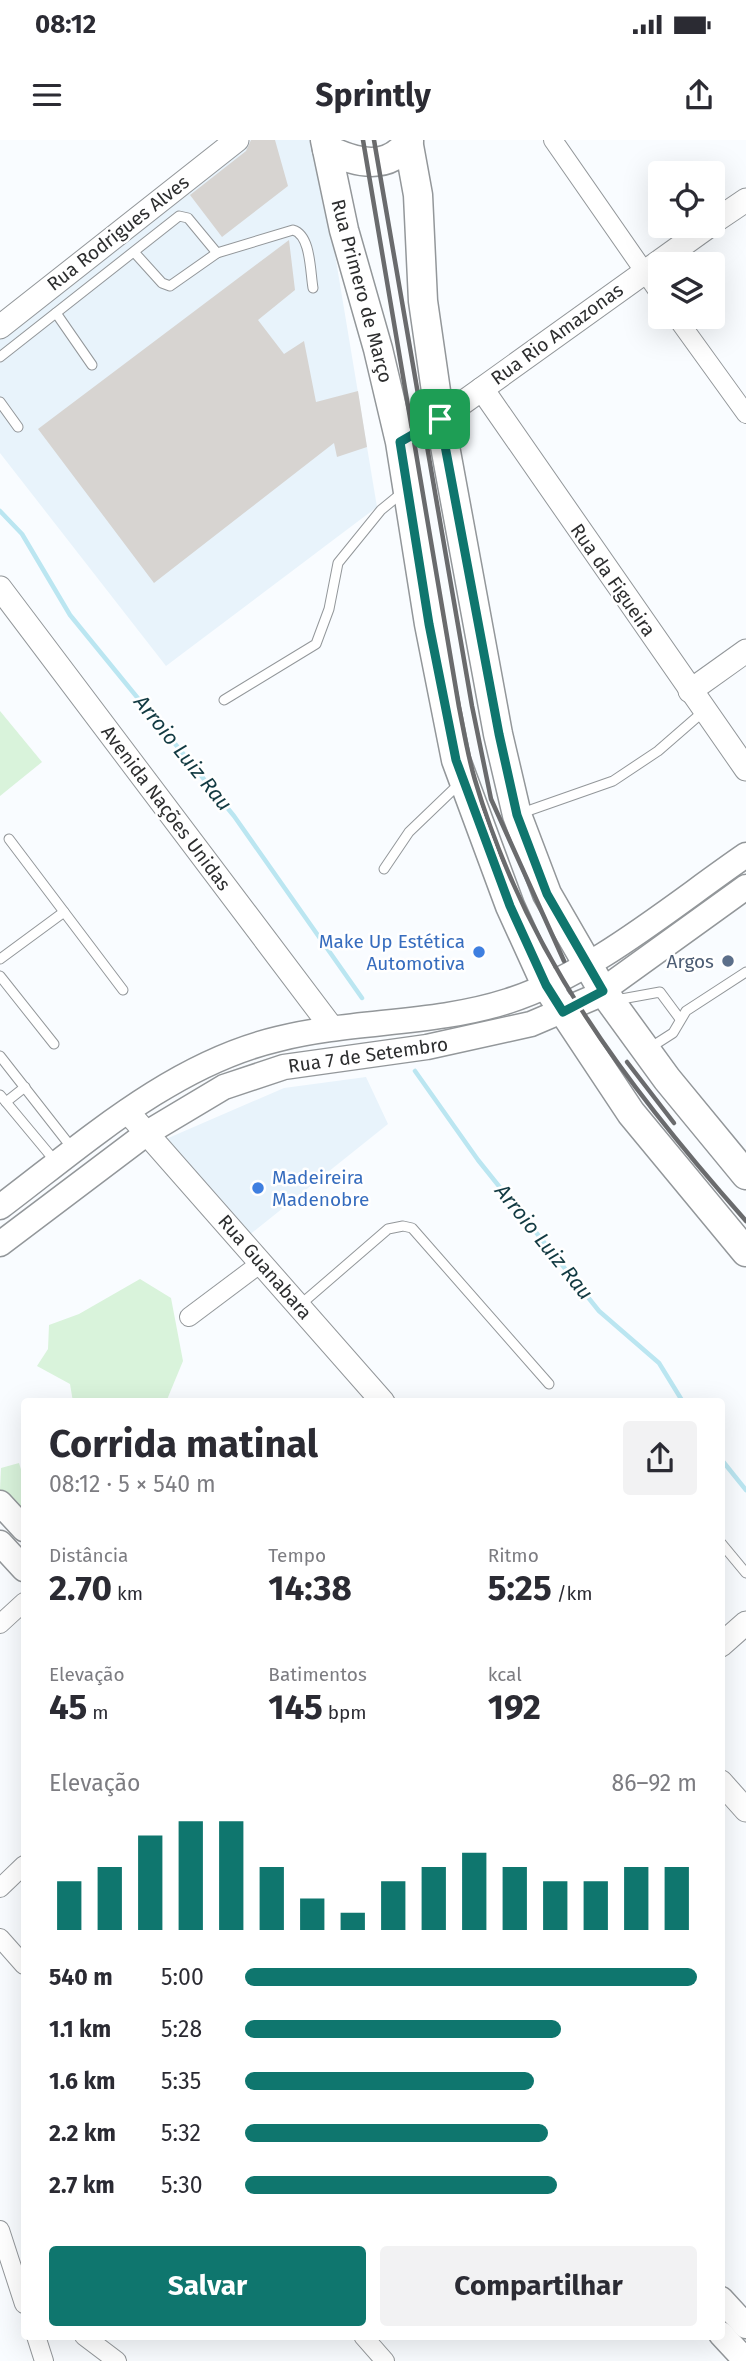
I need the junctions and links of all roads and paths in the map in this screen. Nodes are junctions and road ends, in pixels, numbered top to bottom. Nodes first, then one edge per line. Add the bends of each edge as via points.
1 (409, 140) edge
2 (553, 140) edge
3 (235, 141) edge
4 (326, 144) edge
5 (746, 200) edge
6 (725, 215) edge
7 (692, 238) edge
8 (134, 251) junction
9 (217, 253) junction
10 (644, 272) junction
11 (648, 278) edge
12 (313, 288) dead end
13 (56, 313) junction
14 (0, 327) edge
15 (685, 329) edge
16 (0, 357) edge
17 (92, 365) dead end
18 (482, 388) junction
19 (0, 402) edge
20 (746, 414) edge
21 (440, 419) junction
22 (18, 427) dead end
23 (400, 442) junction
24 (407, 488) junction
25 (0, 588) edge
26 (746, 651) edge
27 (690, 691) junction
28 (224, 700) dead end
29 (704, 711) junction
30 (746, 769) edge
31 (463, 781) junction
32 (517, 815) junction
33 (9, 839) dead end
34 (746, 855) edge
35 (384, 870) dead end
36 (746, 887) edge
37 (64, 912) junction
38 (0, 959) edge
39 (586, 964) junction
40 (746, 972) edge
41 (0, 976) edge
42 (546, 985) junction
43 (122, 990) dead end
44 (606, 996) junction
45 (563, 1012) junction
46 (680, 1019) junction
47 (332, 1028) junction
48 (54, 1044) dead end
49 (646, 1050) junction
50 (0, 1056) edge
51 (25, 1087) junction
52 (3, 1098) edge
53 (127, 1111) junction
54 (147, 1133) junction
55 (66, 1158) junction
56 (746, 1175) edge
57 (0, 1208) edge
58 (0, 1244) edge
59 (746, 1252) edge
60 (261, 1263) junction
61 (299, 1306) junction
62 (189, 1317) dead end
63 (549, 1384) dead end
64 (380, 1398) edge
65 (0, 1503) edge
66 (21, 1526) edge
67 (0, 1543) edge
68 (725, 1548) edge
69 (21, 1566) edge
70 (746, 1573) edge
71 (21, 1605) edge
72 (746, 1623) edge
73 (0, 1624) edge
74 (725, 1641) edge
75 (725, 1786) edge
76 (746, 1810) edge
77 (21, 1868) edge
78 (0, 1888) edge
79 (0, 1938) edge
80 (21, 1962) edge
81 (0, 2230) edge
82 (0, 2273) edge
83 (21, 2288) edge
84 (21, 2292) edge
85 (725, 2303) edge
86 (746, 2326) edge
87 (725, 2338) edge
88 (37, 2340) edge
89 (89, 2340) edge
90 (367, 2340) edge
91 (44, 2361) edge
92 (117, 2361) edge
93 (385, 2361) edge
94 (746, 2361) edge

1 - 4 main road via 397,155 381,163 351,160
1 - 21 main road via 418,195 423,301
2 - 10 street
3 - 14 street, Rua Rodrigues Alves
4 - 23 main road, Rua Primero de Março
5 - 6 street, Rua Rio Amazonas
7 - 10 street, Rua Rio Amazonas
8 - 9 lane via 170,286
8 - 9 lane via 181,216 188,218
8 - 13 lane
9 - 12 lane via 298,231 305,240
10 - 11 street
10 - 18 street, Rua Rio Amazonas
13 - 16 lane
13 - 17 lane
15 - 20 street
18 - 21 street, Rua Rio Amazonas
18 - 27 street, Rua da Figueira
19 - 22 lane
21 - 23 street, Rua Rio Amazonas
21 - 32 main road
23 - 24 main road, Rua Primero de Março
24 - 28 lane via 381,510 338,563 316,644
24 - 31 main road, Rua Primero de Março via 429,624
25 - 47 street, Avenida Nações Unidas
26 - 27 street
27 - 29 street, Rua da Figueira
29 - 30 street, Rua da Figueira
29 - 32 lane via 658,751 612,781
31 - 35 lane via 409,832
31 - 42 main road, Rua Primero de Março via 510,906
32 - 39 main road via 547,894
33 - 37 lane
34 - 39 main road, Rua 7 de Setembro
36 - 44 main road, Rua 7 de Setembro
37 - 38 lane
37 - 43 lane
39 - 42 main road, Rua 7 de Setembro
39 - 44 main road
40 - 46 lane
41 - 48 lane
42 - 45 main road, Rua Primero de Março
42 - 47 main road, Rua 7 de Setembro via 506,1002
44 - 45 main road, Rua 7 de Setembro
44 - 46 lane via 660,992
44 - 49 main road
45 - 54 main road, Rua 7 de Setembro via 480,1038 284,1067 224,1087
45 - 59 main road, Rua Primero de Março via 631,1113
46 - 49 lane via 673,1032
47 - 53 main road, Rua 7 de Setembro via 276,1039 212,1062
49 - 56 main road
50 - 51 lane
51 - 52 lane
51 - 55 lane
52 - 55 lane
53 - 54 street, Rua Guanabara
53 - 55 main road, Rua 7 de Setembro
54 - 58 main road, Rua 7 de Setembro
54 - 60 street, Rua Guanabara
55 - 57 main road, Rua 7 de Setembro
60 - 61 street, Rua Guanabara
60 - 62 street
61 - 63 lane via 388,1229 412,1228
61 - 64 street, Rua Guanabara
65 - 66 main road
67 - 69 main road
68 - 70 lane
71 - 73 street
72 - 74 street
75 - 76 street
77 - 78 street
79 - 80 street
81 - 83 street
82 - 84 street
85 - 86 main road
87 - 94 main road
88 - 91 street
89 - 92 street
90 - 93 street

